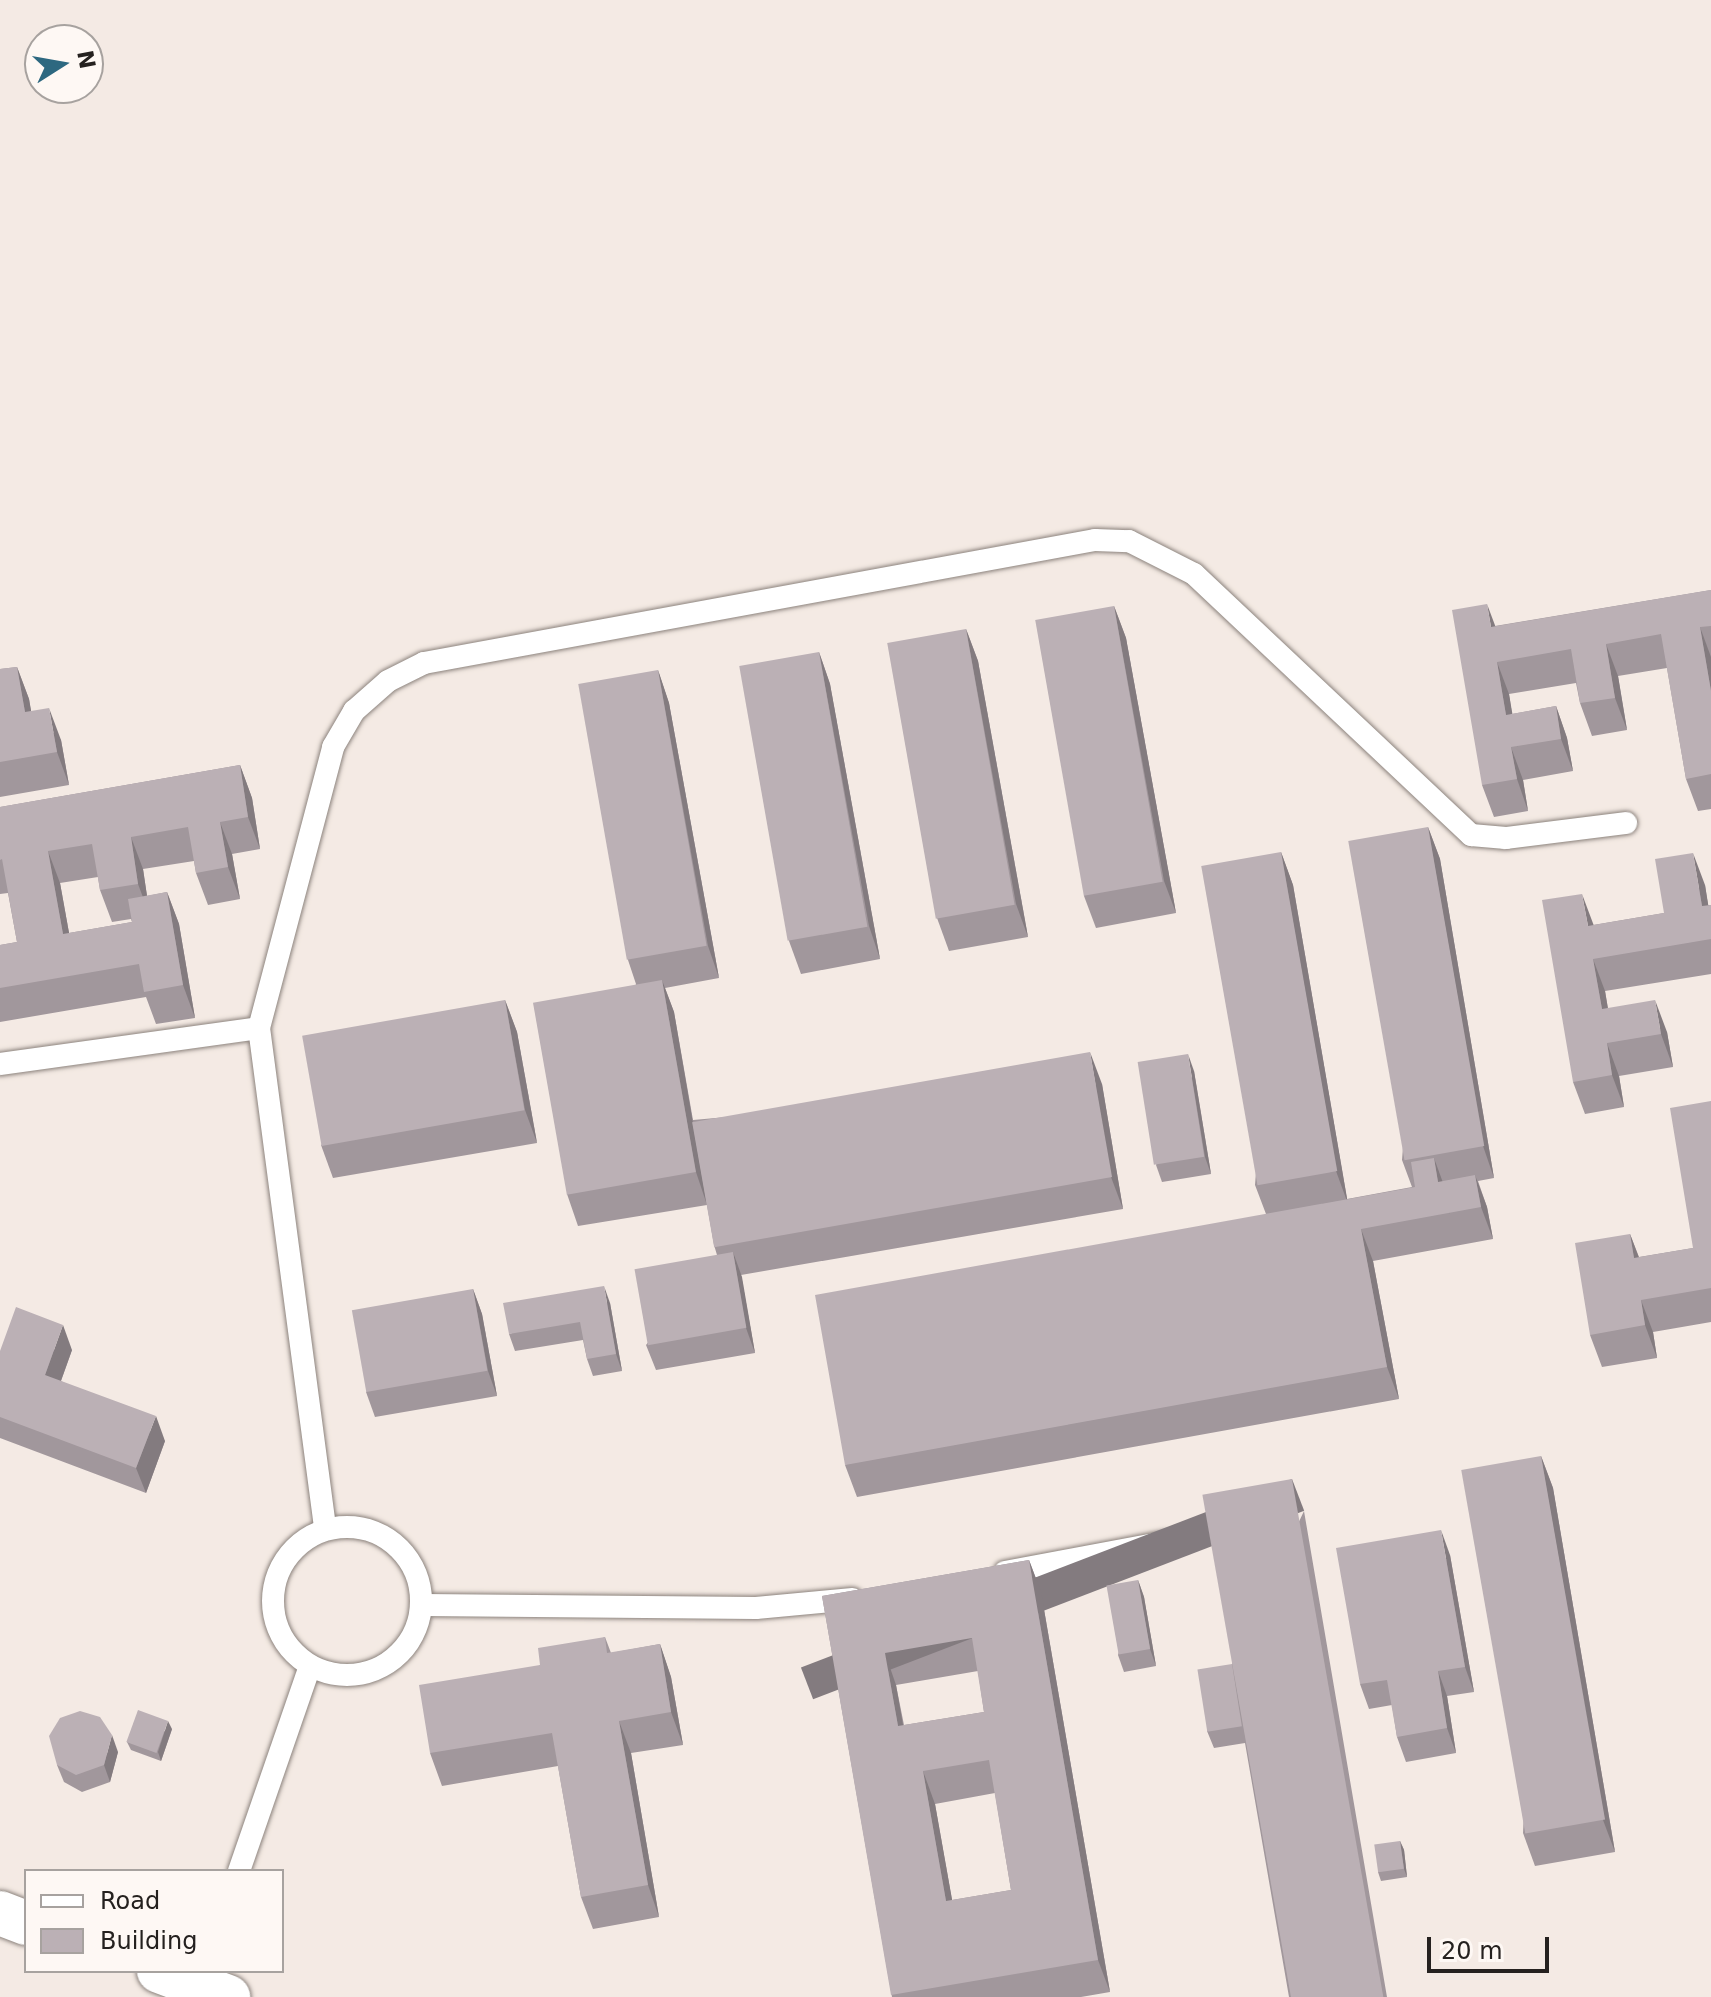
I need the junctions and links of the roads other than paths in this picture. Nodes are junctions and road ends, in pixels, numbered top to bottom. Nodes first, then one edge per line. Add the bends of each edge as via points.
1 (1626, 823) dead end
2 (259, 1028) junction
3 (0, 1064) edge
4 (325, 1527) junction
5 (1165, 1542) dead end
6 (979, 1577) edge
7 (870, 1597) edge
8 (423, 1605) junction
9 (309, 1669) junction
10 (240, 1869) edge
11 (0, 1913) edge
12 (24, 1922) edge

1 - 2 lane via 1471,835 1194,574 1129,541 1095,540 424,663 388,681 354,711 333,747
2 - 3 lane
2 - 4 lane
4 - 8 lane via 373,1529 410,1559
4 - 9 lane via 279,1563 272,1622
5 - 6 lane
7 - 8 lane via 756,1608
8 - 9 lane via 403,1652 392,1659 359,1677
9 - 10 lane
11 - 12 main road

